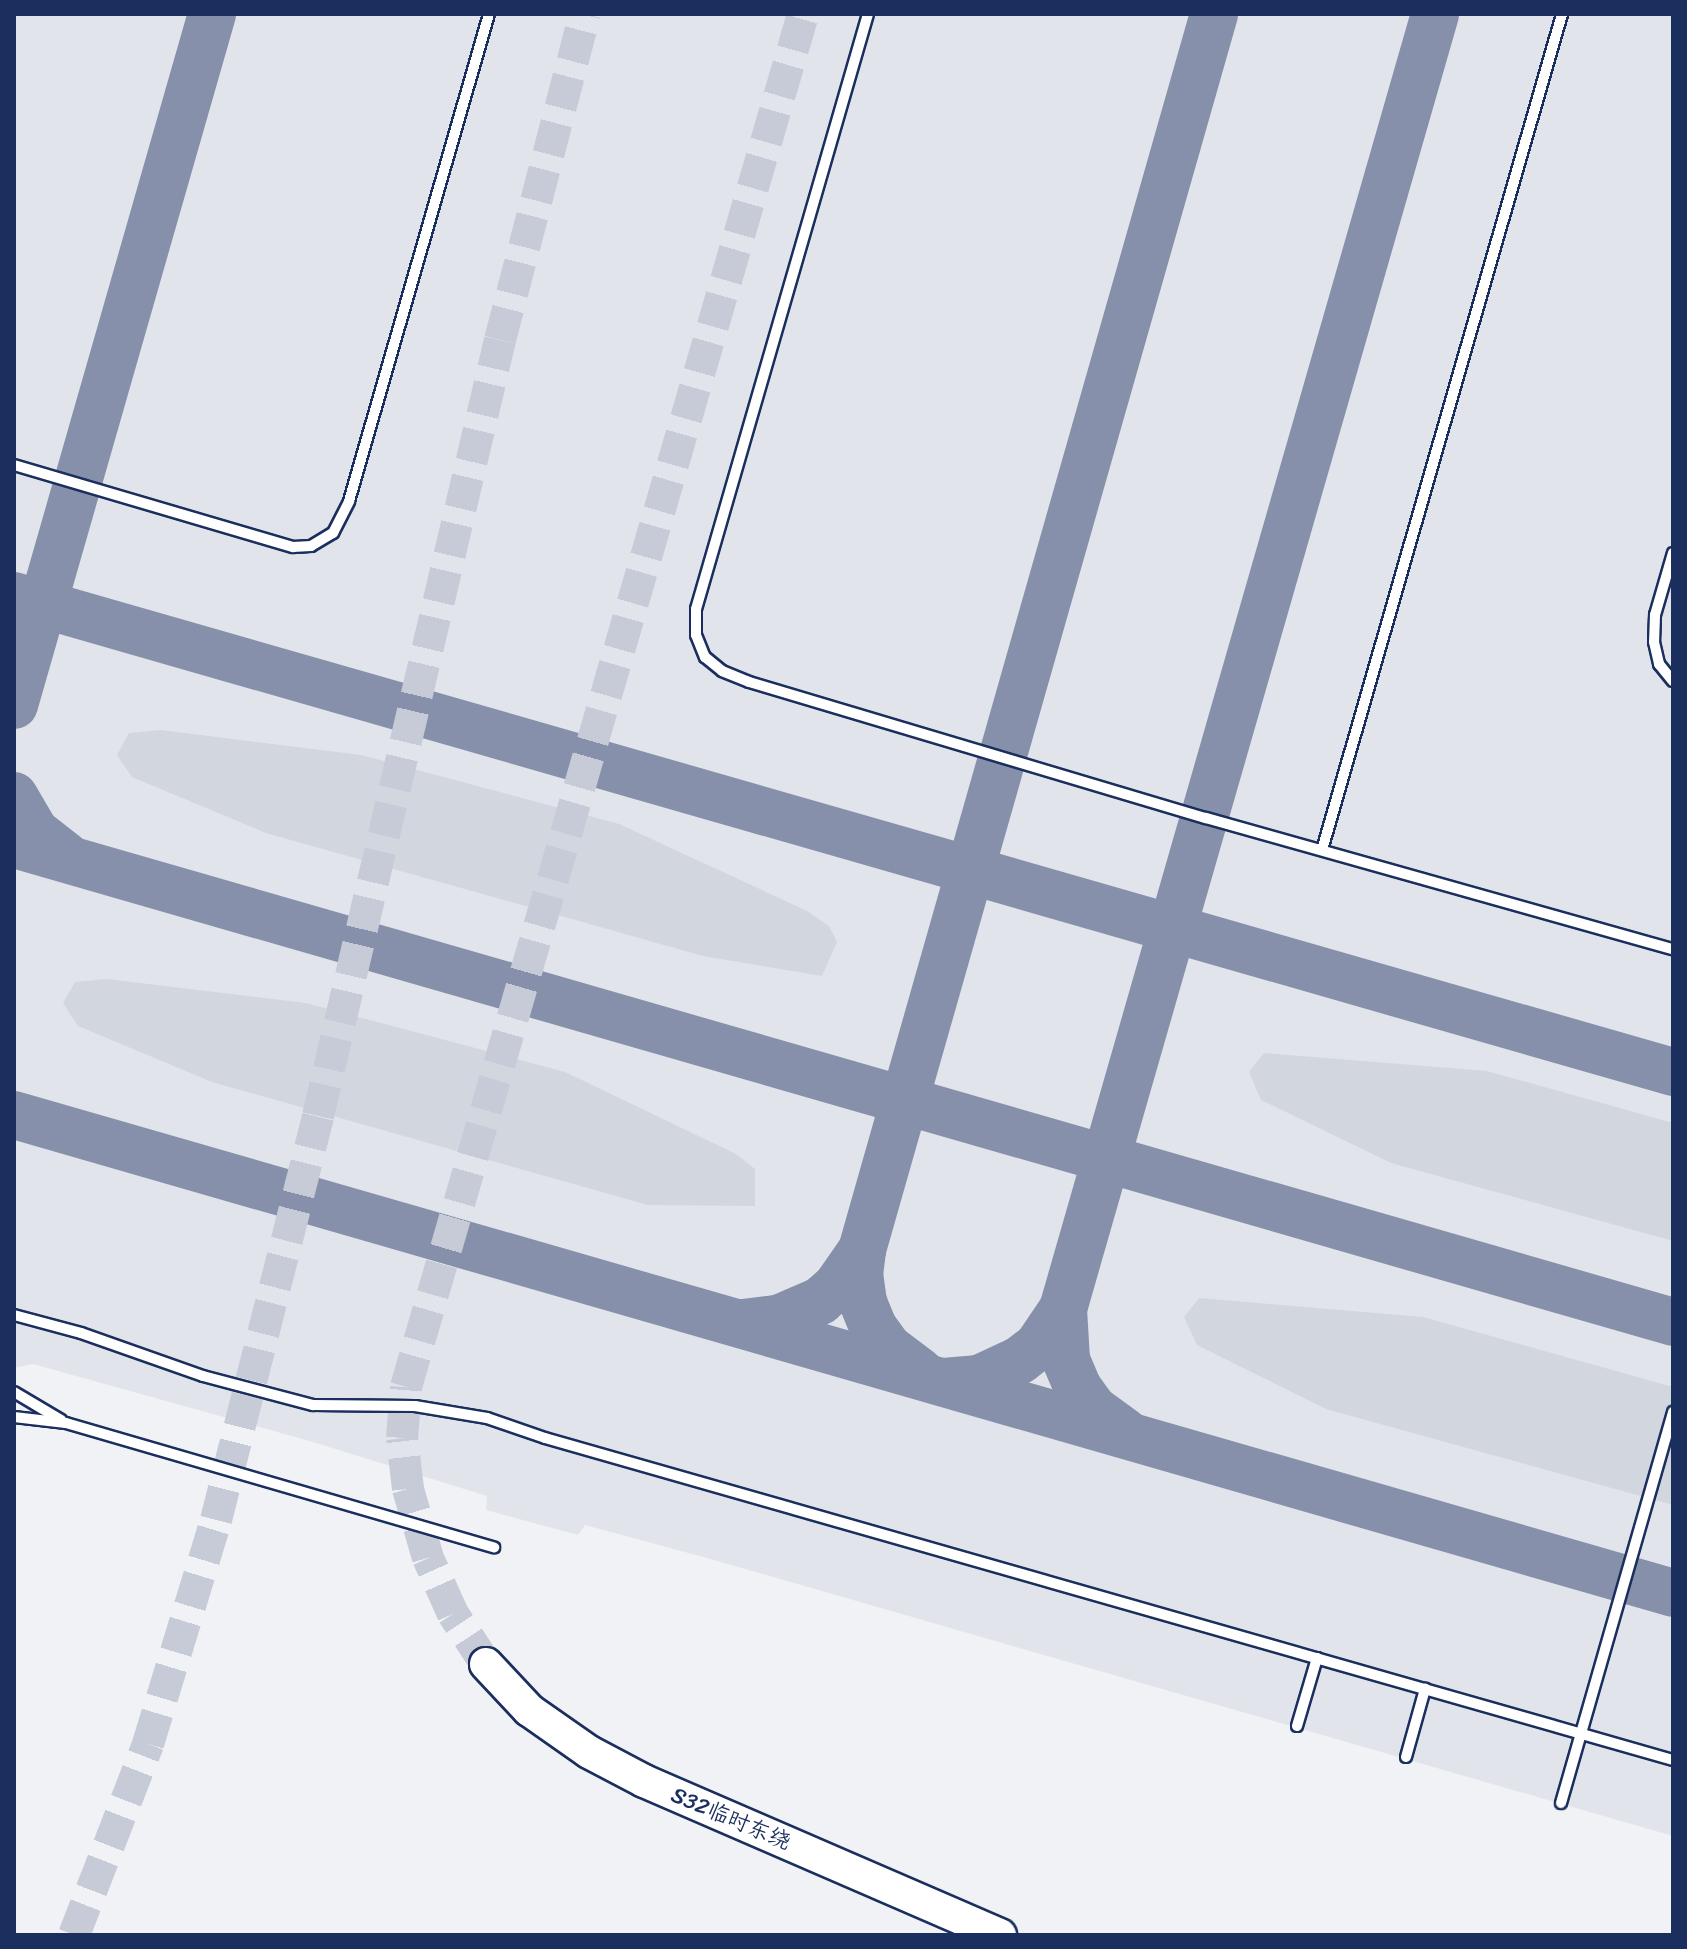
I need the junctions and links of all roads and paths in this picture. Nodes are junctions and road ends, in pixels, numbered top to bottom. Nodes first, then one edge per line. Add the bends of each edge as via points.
1 (489, 14) edge
2 (868, 14) edge
3 (1562, 14) edge
4 (14, 465) edge
5 (1673, 553) edge
6 (1673, 681) edge
7 (1322, 850) junction
8 (1673, 949) edge
9 (14, 1315) edge
10 (14, 1392) edge
11 (1673, 1412) edge
12 (14, 1417) edge
13 (66, 1423) junction
14 (494, 1547) dead end
15 (1317, 1658) junction
16 (486, 1664) tunnel mouth
17 (1425, 1689) junction
18 (1297, 1726) dead end
19 (1581, 1734) junction
20 (1406, 1757) dead end
21 (1673, 1760) edge
22 (1561, 1803) dead end
23 (1000, 1935) edge

1 - 4 lane via 349,501 333,533 311,546 293,547
2 - 7 lane via 696,609 696,635 705,657 749,682
3 - 7 lane
5 - 6 lane via 1655,615 1654,642 1659,664
7 - 8 lane
9 - 15 lane via 313,1405 443,1408 487,1418
10 - 13 lane
11 - 19 lane
12 - 13 lane
13 - 14 lane
15 - 17 lane
15 - 18 lane
16 - 23 highway, S32临时东绕 via 529,1710 589,1752
17 - 19 lane
17 - 20 lane
19 - 21 lane
19 - 22 lane

